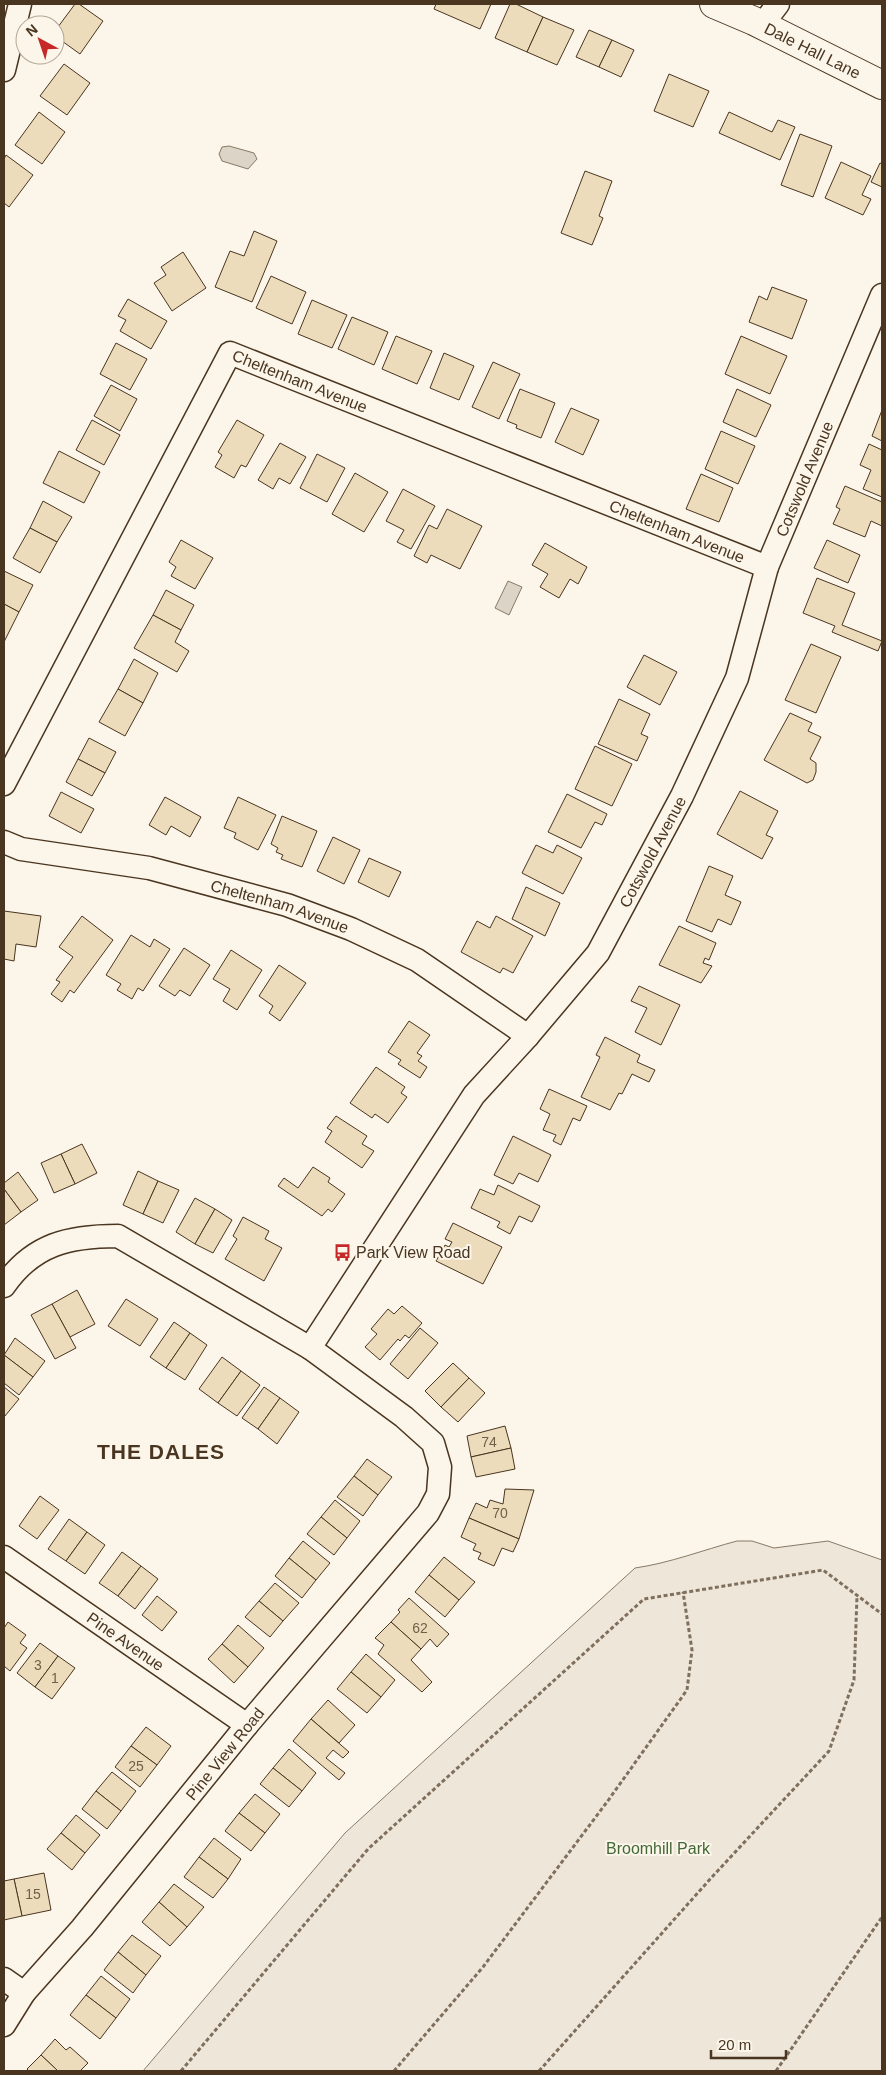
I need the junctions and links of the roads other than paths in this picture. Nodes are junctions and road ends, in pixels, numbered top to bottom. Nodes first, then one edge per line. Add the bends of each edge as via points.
1 (20, 4) edge
2 (714, 4) edge
3 (778, 4) edge
4 (762, 25) junction
5 (4, 70) edge
6 (882, 85) edge
7 (882, 295) edge
8 (767, 567) junction
9 (4, 784) edge
10 (4, 842) edge
11 (528, 1036) junction
12 (4, 1286) edge
13 (310, 1348) junction
14 (4, 1557) edge
15 (248, 1725) junction
16 (4, 1979) edge
17 (24, 1993) junction
18 (4, 2025) edge

1 - 5 street
2 - 4 street, Dale Hall Lane
3 - 4 street
4 - 6 street, Dale Hall Lane
7 - 8 street, Cotswold Avenue
8 - 9 street, Cheltenham Avenue via 230,353
8 - 11 street, Cotswold Avenue via 737,678 682,796 598,953
10 - 11 street, Cheltenham Avenue via 21,849 149,868 287,905 417,960
11 - 13 street, Cotswold Avenue via 474,1095
12 - 13 street via 13,1272 38,1251 88,1236 118,1236
13 - 15 street, Pine View Road via 404,1417 433,1444 440,1467 438,1494 428,1513
14 - 15 street, Pine Avenue
15 - 17 street, Pine View Road via 82,1928
16 - 17 street
17 - 18 street, Pine View Road

